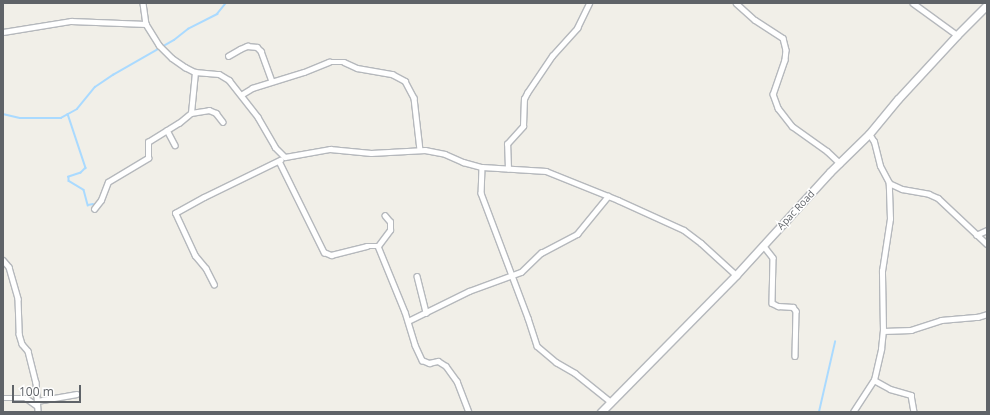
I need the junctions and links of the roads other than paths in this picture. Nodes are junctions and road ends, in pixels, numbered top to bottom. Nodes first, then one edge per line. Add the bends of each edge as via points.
1 (144, 3) edge
2 (589, 3) edge
3 (736, 3) edge
4 (913, 3) edge
5 (987, 5) edge
6 (146, 24) junction
7 (3, 32) edge
8 (957, 35) junction
9 (228, 56) dead end
10 (195, 72) junction
11 (272, 81) junction
12 (241, 94) junction
13 (191, 114) junction
14 (223, 122) dead end
15 (167, 130) junction
16 (868, 134) junction
17 (175, 145) dead end
18 (420, 150) junction
19 (285, 157) junction
20 (279, 161) junction
21 (840, 163) junction
22 (482, 167) junction
23 (508, 169) junction
24 (889, 183) junction
25 (608, 196) junction
26 (94, 209) dead end
27 (385, 216) dead end
28 (987, 230) edge
29 (976, 235) junction
30 (987, 244) edge
31 (378, 246) junction
32 (763, 246) junction
33 (3, 260) edge
34 (736, 274) junction
35 (417, 276) dead end
36 (513, 276) junction
37 (214, 285) dead end
38 (426, 313) junction
39 (987, 314) edge
40 (408, 321) junction
41 (883, 331) junction
42 (795, 356) dead end
43 (874, 380) junction
44 (76, 394) dead end
45 (3, 398) edge
46 (611, 402) junction
47 (37, 403) junction
48 (38, 412) edge
49 (469, 412) edge
50 (601, 412) edge
51 (854, 412) edge
52 (914, 412) edge

1 - 6 street
2 - 23 street via 577,28 552,56 524,99 523,126 508,144
3 - 21 street via 755,20 783,38 785,60 773,94 778,108 792,126
4 - 8 street
5 - 8 main road, Apac Road
6 - 7 street via 71,21
6 - 10 street via 159,45 172,58
8 - 16 main road, Apac Road
9 - 11 street via 247,46 257,47 261,51
10 - 12 street via 219,74 229,80
10 - 13 street
11 - 12 street
11 - 18 street via 338,61 357,68 392,74 410,87 414,98
12 - 19 street via 258,117 272,143
13 - 14 street via 209,110 216,113
13 - 15 street
15 - 17 street
15 - 26 street via 148,142 148,158 108,182 102,200
16 - 21 main road, Apac Road
16 - 24 street via 874,142 880,166
18 - 19 street via 371,153 330,149
18 - 22 street via 445,154
19 - 20 street
20 - 31 street via 324,252 331,255 367,246
20 - 37 street via 204,196 175,213 195,256 206,269
21 - 32 main road, Apac Road
22 - 23 street
22 - 36 street via 482,193
23 - 25 street via 546,171
24 - 29 street via 938,198
24 - 41 street via 890,229 882,271
25 - 34 street via 684,230
25 - 36 street via 577,234 541,254 529,266
27 - 31 street via 390,222 390,230
28 - 29 street
29 - 30 street
31 - 40 street
32 - 34 main road, Apac Road
32 - 42 street via 773,258 772,303 795,308
33 - 47 street via 9,267 18,299 19,334 29,354 37,385
34 - 46 main road, Apac Road
35 - 38 street
36 - 38 street via 469,291
36 - 46 street via 539,349
38 - 40 street
39 - 41 street via 941,320 911,330
40 - 49 street via 422,360 438,361 446,366 461,389
41 - 43 street
43 - 51 street
43 - 52 street via 890,389 911,395
44 - 47 street
45 - 47 street via 26,398
46 - 50 main road, Apac Road
47 - 48 street

